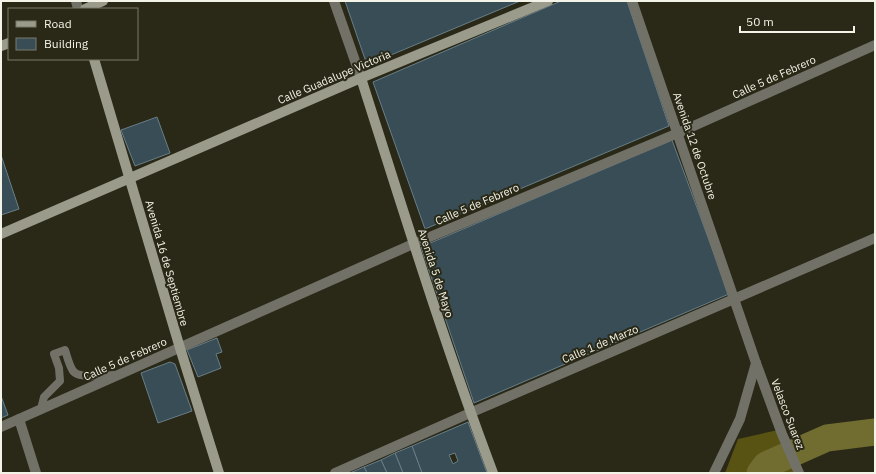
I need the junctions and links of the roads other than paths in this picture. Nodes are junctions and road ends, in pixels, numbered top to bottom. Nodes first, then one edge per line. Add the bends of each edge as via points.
1 (103, 1) edge
2 (334, 1) edge
3 (548, 1) edge
4 (632, 1) edge
5 (87, 8) edge
6 (875, 45) edge
7 (94, 60) edge
8 (361, 78) junction
9 (678, 133) junction
10 (130, 178) junction
11 (1, 234) edge
12 (875, 238) edge
13 (413, 244) junction
14 (735, 300) junction
15 (180, 348) junction
16 (756, 363) junction
17 (119, 375) junction
18 (41, 409) junction
19 (470, 413) junction
20 (19, 419) junction
21 (1, 427) edge
22 (36, 473) edge
23 (219, 473) edge
24 (335, 473) edge
25 (493, 473) edge
26 (714, 473) edge
27 (799, 473) edge

1 - 5 main road
2 - 8 street
3 - 8 main road, Calle Guadalupe Victoria
4 - 9 street, Avenida 12 de Octubre
6 - 9 street, Calle 5 de Febrero
7 - 10 main road, Avenida 16 de Septiembre
8 - 10 main road, Calle Guadalupe Victoria
8 - 13 main road, Avenida 5 de Mayo
9 - 13 street, Calle 5 de Febrero
9 - 14 street, Avenida 12 de Octubre
10 - 11 main road, Calle Guadalupe Victoria
10 - 15 main road, Avenida 16 de Septiembre
12 - 14 street, Calle 1 de Marzo
13 - 15 street, Calle 5 de Febrero
13 - 19 main road, Avenida 5 de Mayo
14 - 16 street, Avenida 12 de Octubre
14 - 19 street, Calle 1 de Marzo
15 - 17 street, Calle 5 de Febrero
15 - 23 main road, Avenida 16 de Septiembre
16 - 26 street via 740,419
16 - 27 street, Velasco Suarez
17 - 18 street, Calle 5 de Febrero
17 - 18 lane via 76,374 64,350 54,354 60,381 44,397
18 - 20 street, Calle 5 de Febrero
19 - 24 street, Calle 1 de Marzo
19 - 25 main road, Avenida 5 de Mayo
20 - 21 street, Calle 5 de Febrero
20 - 22 street

